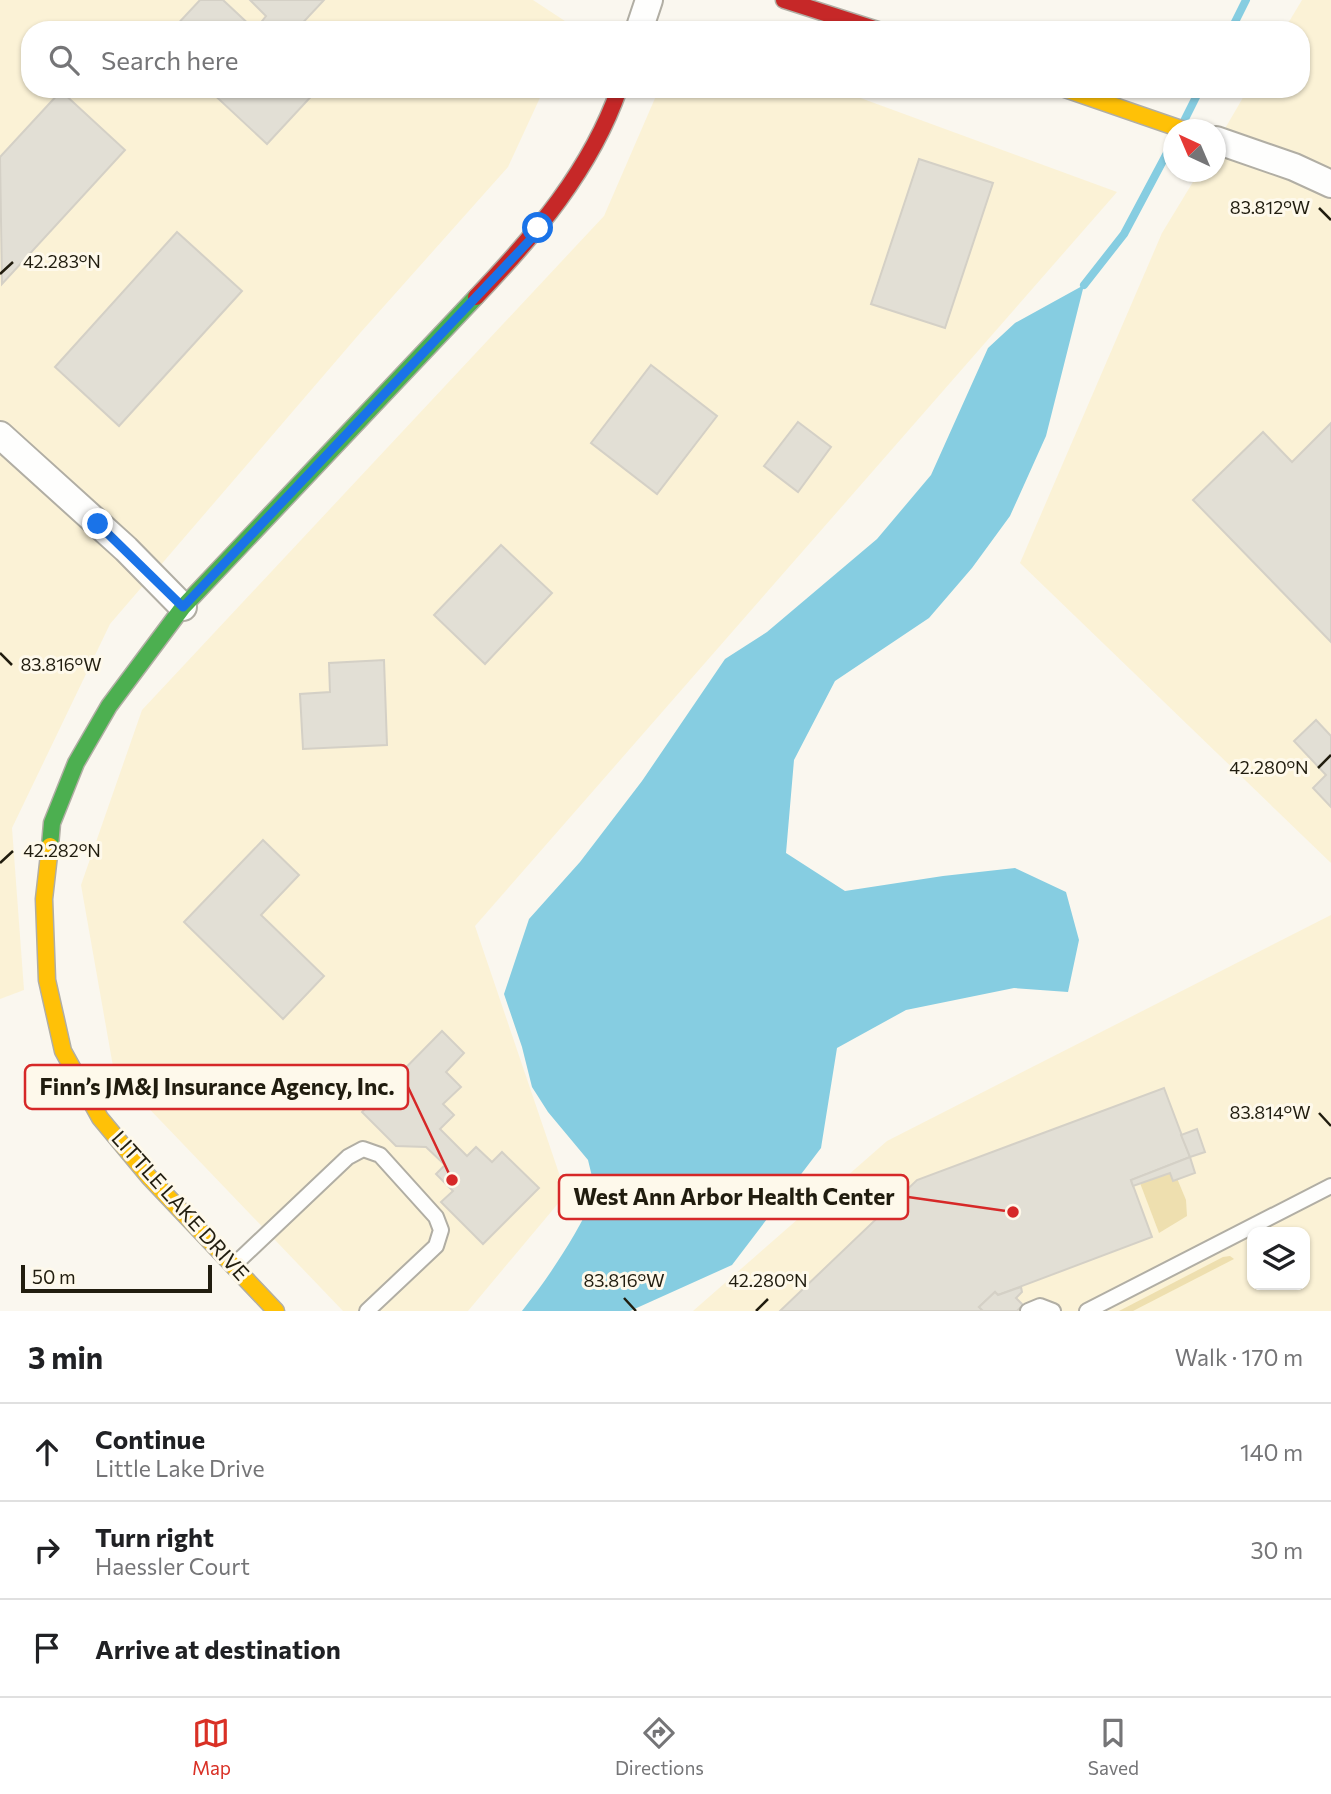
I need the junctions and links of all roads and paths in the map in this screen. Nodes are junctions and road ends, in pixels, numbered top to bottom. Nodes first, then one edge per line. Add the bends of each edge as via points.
1 (649, 0) edge
2 (784, 0) edge
3 (642, 21) edge
4 (850, 21) edge
5 (615, 98) edge
6 (1092, 98) edge
7 (1163, 122) edge
8 (1226, 143) edge
9 (1331, 184) edge
10 (0, 435) edge
11 (183, 607) junction
12 (1331, 1186) edge
13 (233, 1266) junction
14 (276, 1311) edge
15 (367, 1311) edge
16 (1028, 1311) edge
17 (1053, 1311) edge
18 (1087, 1311) edge

1 - 3 street
2 - 4 street
5 - 11 street, LITTLE LAKE DRIVE via 608,121 579,172 529,241
6 - 7 street
8 - 9 street
10 - 11 street
11 - 13 street, LITTLE LAKE DRIVE via 109,706 76,763 52,823 44,899 47,980 63,1051 100,1118
12 - 18 lane
13 - 14 street, LITTLE LAKE DRIVE
13 - 15 lane via 348,1157 363,1149 380,1155 436,1217 441,1230 436,1246
16 - 17 lane via 1040,1306

